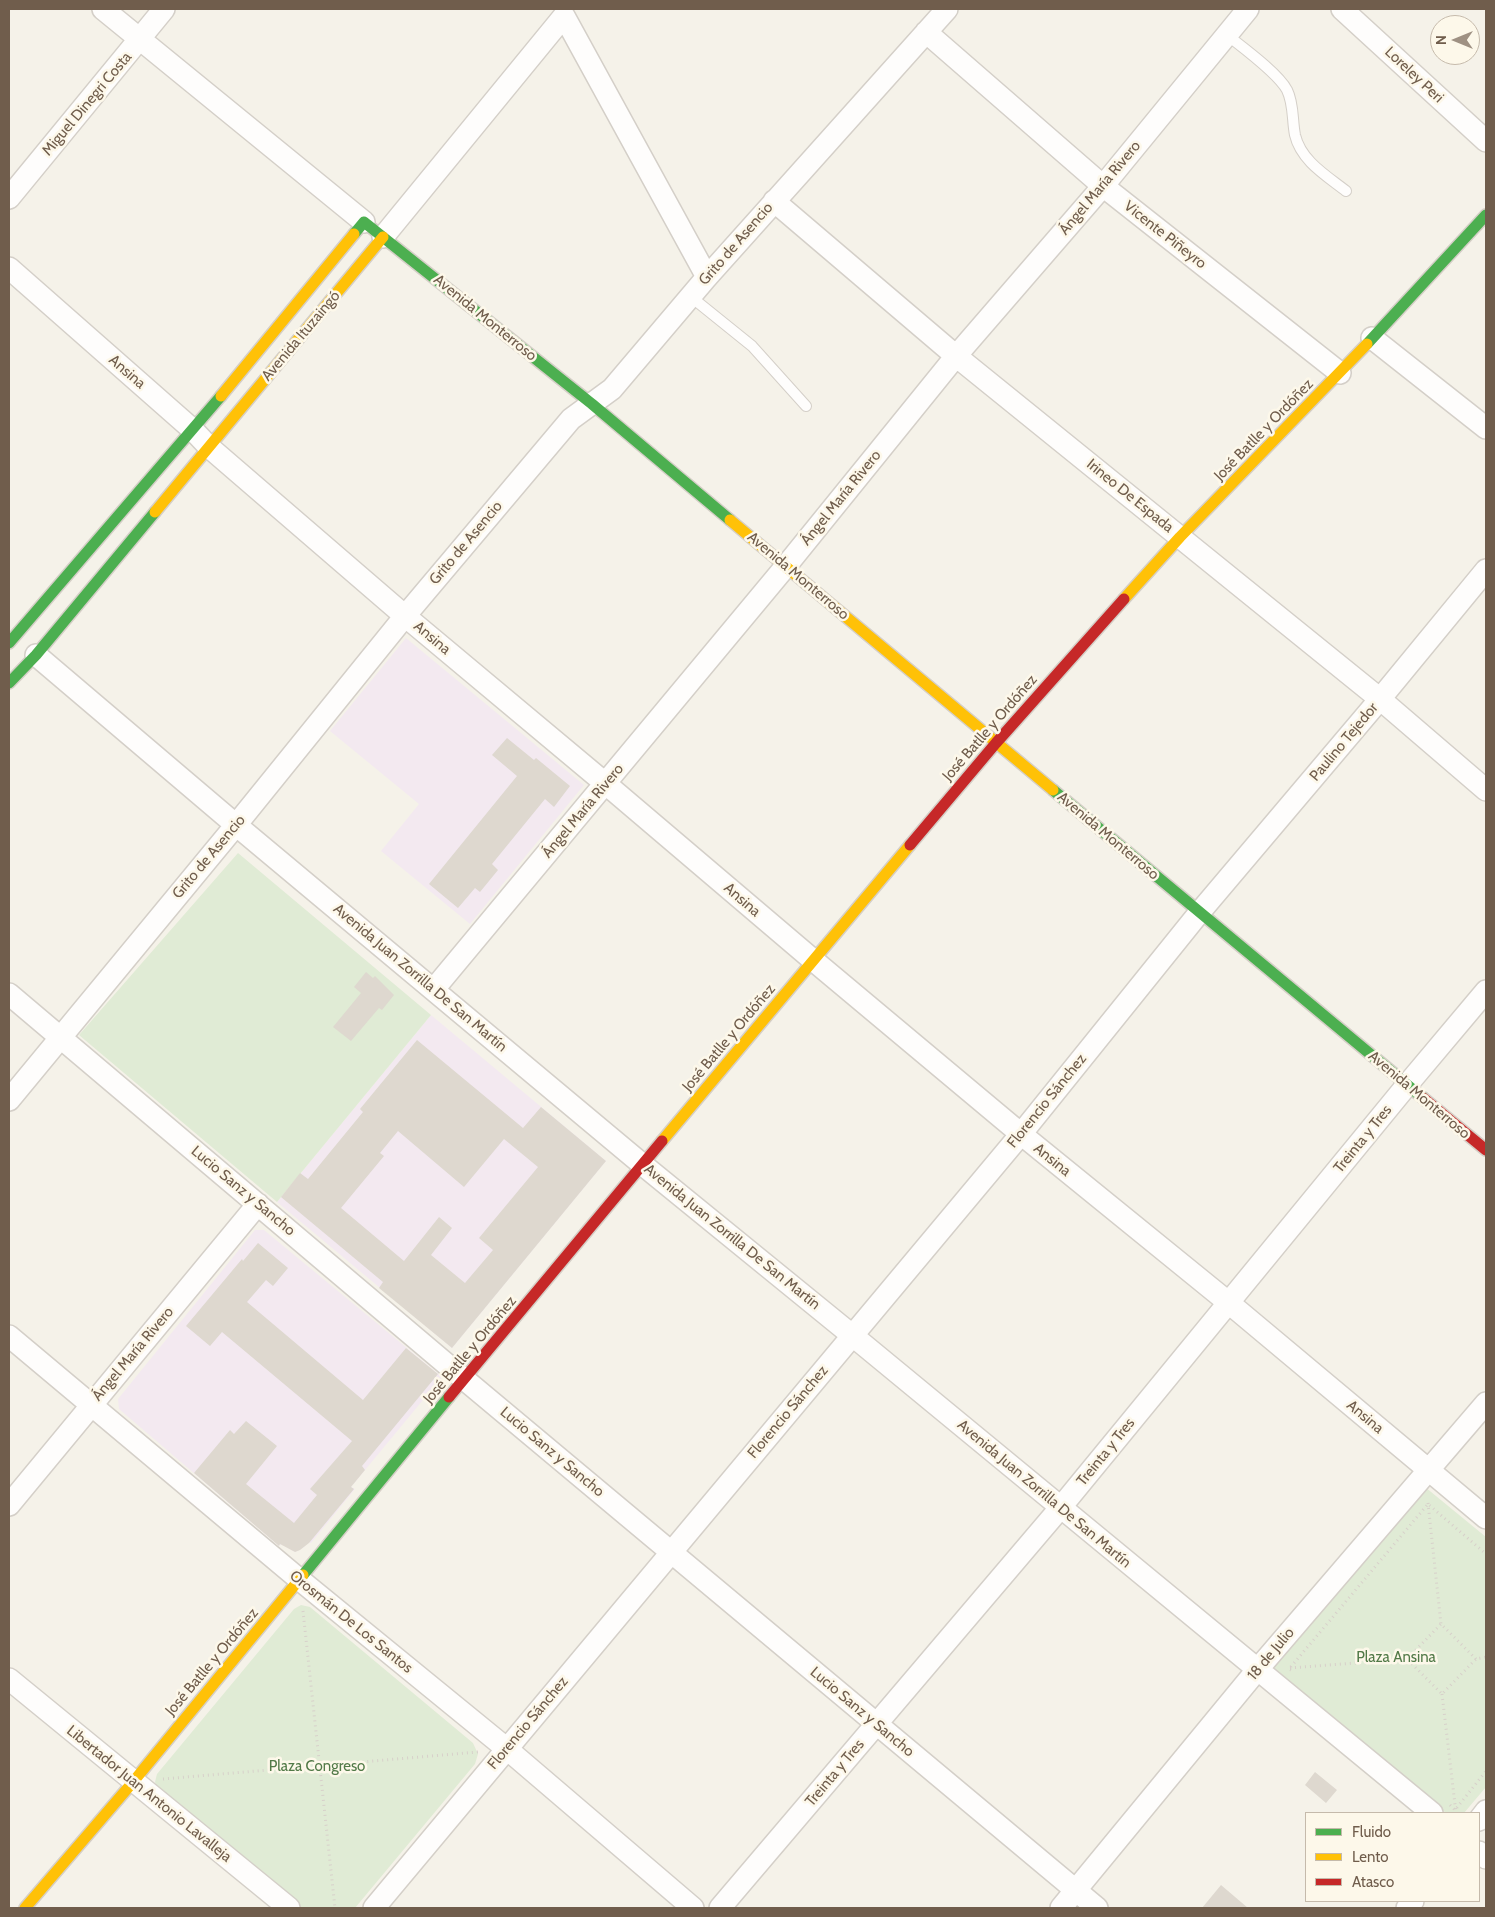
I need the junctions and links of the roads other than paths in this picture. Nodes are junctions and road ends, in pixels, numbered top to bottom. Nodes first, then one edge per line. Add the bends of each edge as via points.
1 (102, 9) edge
2 (164, 9) edge
3 (947, 9) edge
4 (1248, 9) edge
5 (1342, 9) edge
6 (926, 32) junction
7 (1227, 35) junction
8 (140, 40) junction
9 (1486, 141) edge
10 (1103, 186) junction
11 (1346, 191) dead end
12 (9, 198) edge
13 (774, 201) junction
14 (1486, 215) edge
15 (364, 222) junction
16 (383, 237) junction
17 (9, 268) edge
18 (707, 277) junction
19 (690, 296) junction
20 (1372, 338) junction
21 (956, 356) junction
22 (1340, 373) junction
23 (592, 404) junction
24 (806, 406) dead end
25 (1486, 428) edge
26 (193, 430) junction
27 (209, 447) junction
28 (1180, 537) junction
29 (786, 566) junction
30 (1486, 570) edge
31 (13, 615) dead end
32 (405, 616) junction
33 (22, 626) junction
34 (9, 643) edge
35 (36, 655) junction
36 (13, 671) edge
37 (9, 683) edge
38 (1380, 700) junction
39 (996, 743) junction
40 (606, 784) junction
41 (1486, 790) edge
42 (236, 825) junction
43 (1199, 913) junction
44 (813, 960) junction
45 (434, 989) junction
46 (1486, 991) edge
47 (9, 994) edge
48 (61, 1036) junction
49 (1407, 1085) junction
50 (9, 1100) edge
51 (1021, 1134) junction
52 (1486, 1150) edge
53 (643, 1165) junction
54 (258, 1204) junction
55 (1229, 1303) junction
56 (9, 1336) edge
57 (853, 1336) junction
58 (464, 1379) junction
59 (1486, 1404) edge
60 (90, 1406) junction
61 (1429, 1471) junction
62 (9, 1505) edge
63 (1061, 1507) junction
64 (1486, 1518) edge
65 (671, 1551) junction
66 (300, 1580) junction
67 (1257, 1670) junction
68 (9, 1679) edge
69 (876, 1724) junction
70 (506, 1750) junction
71 (133, 1782) junction
72 (1440, 1808) edge
73 (1076, 1891) junction
74 (25, 1908) edge
75 (289, 1908) edge
76 (374, 1908) edge
77 (693, 1908) edge
78 (720, 1908) edge
79 (1061, 1908) edge
80 (1097, 1908) edge

1 - 8 street, Avenida Monterroso
2 - 8 street, Miguel Dinegri Costa
3 - 6 street, Grito de Asencio
4 - 7 street, Ángel María Rivero
5 - 9 street, Loreley Peri
6 - 10 street, Vicente Piñeyro
6 - 13 street, Grito de Asencio
7 - 10 street, Ángel María Rivero
7 - 11 lane via 1267,68 1286,89 1293,112 1295,136 1305,157
8 - 12 street, Miguel Dinegri Costa
8 - 15 street, Avenida Monterroso
10 - 21 street, Ángel María Rivero
10 - 22 street, Vicente Piñeyro
13 - 18 street, Grito de Asencio
13 - 21 street, Irineo De Espada
14 - 20 street, José Batlle y Ordóñez
15 - 16 street, Avenida Monterroso
15 - 26 street, Avenida Ituzaingó
16 - 18 street, Avenida Ituzaingó via 564,16
16 - 23 street, Avenida Monterroso
16 - 27 street, Avenida Ituzaingó
17 - 26 street, Ansina
18 - 19 street, Grito de Asencio
19 - 23 street, Grito de Asencio via 612,389
19 - 24 lane via 752,346
20 - 22 street, José Batlle y Ordóñez
20 - 25 street
21 - 28 street, Irineo De Espada
21 - 29 street, Ángel María Rivero
22 - 28 street, José Batlle y Ordóñez
23 - 29 street, Avenida Monterroso
23 - 32 street, Grito de Asencio via 571,419
26 - 27 street, Ansina
26 - 33 street, Avenida Ituzaingó
27 - 32 street, Ansina
27 - 35 street, Avenida Ituzaingó
28 - 38 street, Irineo De Espada
28 - 39 street, José Batlle y Ordóñez
29 - 39 street, Avenida Monterroso
29 - 40 street, Ángel María Rivero
30 - 38 street, Paulino Tejedor
31 - 33 street
32 - 40 street, Ansina
32 - 42 street, Grito de Asencio
33 - 34 street, Avenida Ituzaingó
33 - 35 street via 33,638
35 - 36 street, Avenida Ituzaingó
35 - 42 street, Avenida Juan Zorrilla De San Martín
36 - 37 street, Avenida Ituzaingó
38 - 41 street, Irineo De Espada
38 - 43 street, Paulino Tejedor
39 - 43 street, Avenida Monterroso
39 - 44 street, José Batlle y Ordóñez
40 - 44 street, Ansina
40 - 45 street, Ángel María Rivero
42 - 45 street, Avenida Juan Zorrilla De San Martín
42 - 48 street, Grito de Asencio
43 - 49 street, Avenida Monterroso
43 - 51 street, Florencio Sánchez
44 - 51 street, Ansina
44 - 53 street, José Batlle y Ordóñez
45 - 53 street, Avenida Juan Zorrilla De San Martín
46 - 49 street, Treinta y Tres
47 - 48 street, Lucio Sanz y Sancho
48 - 50 street, Grito de Asencio
48 - 54 street, Lucio Sanz y Sancho
49 - 52 street, Avenida Monterroso
49 - 55 street, Treinta y Tres
51 - 55 street, Ansina
51 - 57 street, Florencio Sánchez
53 - 57 street, Avenida Juan Zorrilla De San Martín
53 - 58 street, José Batlle y Ordóñez
54 - 58 street, Lucio Sanz y Sancho
54 - 60 street, Ángel María Rivero
55 - 61 street, Ansina
55 - 63 street, Treinta y Tres
56 - 60 street, Orosmán De Los Santos
57 - 63 street, Avenida Juan Zorrilla De San Martín
57 - 65 street, Florencio Sánchez
58 - 65 street, Lucio Sanz y Sancho
58 - 66 street, José Batlle y Ordóñez
59 - 61 street, 18 de Julio
60 - 62 street, Ángel María Rivero
60 - 66 street, Orosmán De Los Santos
61 - 64 street, Ansina
61 - 67 street, 18 de Julio
63 - 67 street, Avenida Juan Zorrilla De San Martín
63 - 69 street, Treinta y Tres
65 - 69 street, Lucio Sanz y Sancho
65 - 70 street, Florencio Sánchez
66 - 70 street, Orosmán De Los Santos
66 - 71 street, José Batlle y Ordóñez
67 - 72 street, Avenida Juan Zorrilla De San Martín
67 - 73 street, 18 de Julio
68 - 71 street, Libertador Juan Antonio Lavalleja
69 - 73 street, Lucio Sanz y Sancho
69 - 78 street, Treinta y Tres
70 - 76 street, Florencio Sánchez
70 - 77 street, Orosmán De Los Santos
71 - 74 street, José Batlle y Ordóñez
71 - 75 street, Libertador Juan Antonio Lavalleja
73 - 79 street, 18 de Julio
73 - 80 street, Lucio Sanz y Sancho

